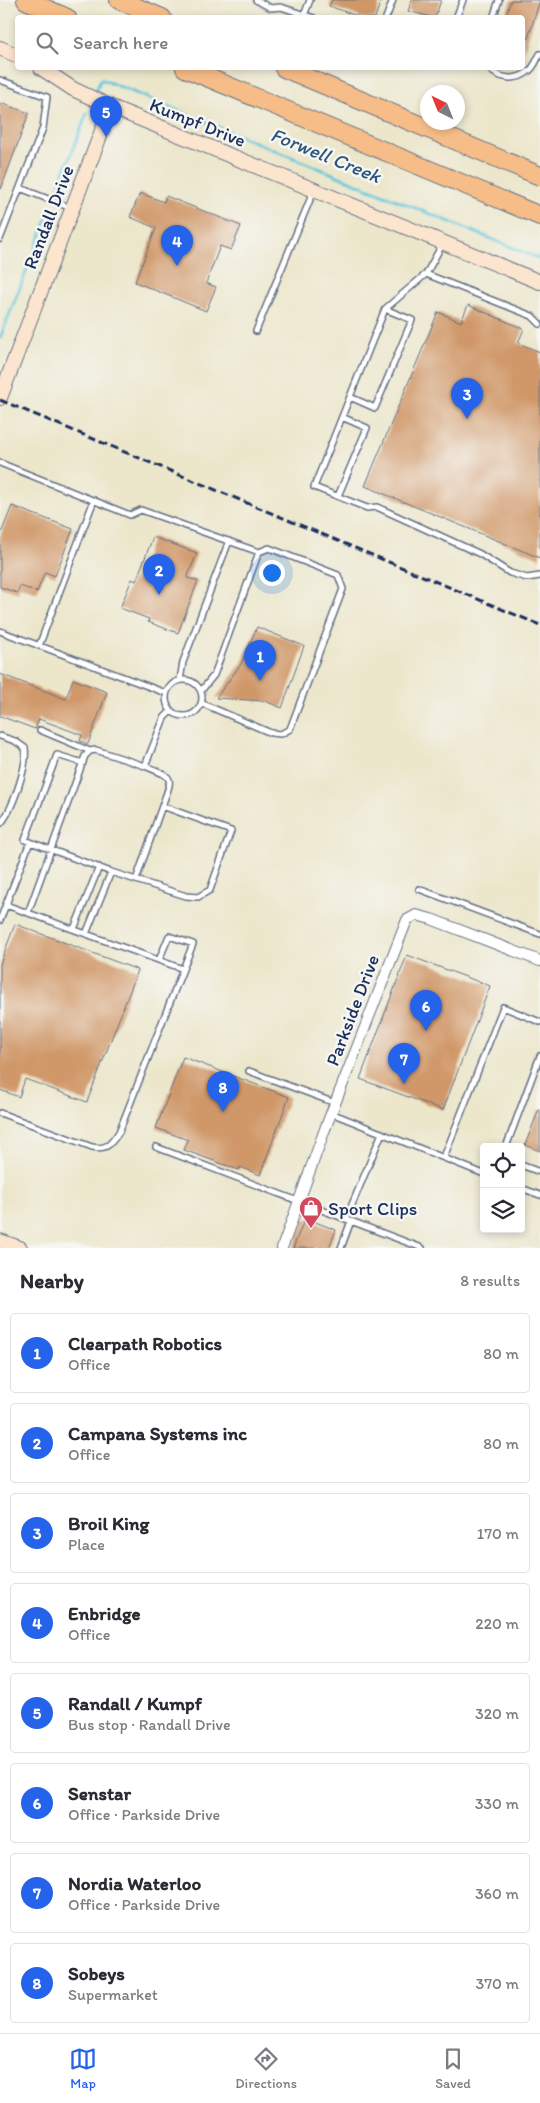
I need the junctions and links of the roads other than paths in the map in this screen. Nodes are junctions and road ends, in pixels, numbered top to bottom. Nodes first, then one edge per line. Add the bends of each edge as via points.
1 (26, 0) edge
2 (119, 0) edge
3 (256, 0) edge
4 (283, 0) edge
5 (310, 0) edge
6 (393, 0) edge
7 (464, 0) edge
8 (499, 0) edge
9 (280, 7) junction
10 (305, 13) junction
11 (60, 15) edge
12 (155, 15) edge
13 (309, 15) edge
14 (387, 15) edge
15 (457, 15) edge
16 (493, 15) edge
17 (0, 48) edge
18 (540, 54) edge
19 (15, 55) edge
20 (44, 70) edge
21 (190, 70) edge
22 (289, 70) edge
23 (491, 70) edge
24 (0, 80) edge
25 (110, 107) junction
26 (540, 176) edge
27 (20, 188) junction
28 (314, 190) junction
29 (72, 208) junction
30 (540, 216) edge
31 (0, 239) edge
32 (443, 242) junction
33 (426, 274) junction
34 (540, 282) edge
35 (385, 308) junction
36 (540, 324) edge
37 (256, 331) dead end
38 (350, 397) junction
39 (0, 398) edge
40 (342, 417) junction
41 (0, 463) edge
42 (338, 496) junction
43 (94, 500) junction
44 (229, 541) junction
45 (259, 552) junction
46 (540, 576) edge
47 (0, 631) edge
48 (39, 646) junction
49 (180, 680) junction
50 (201, 691) junction
51 (166, 693) junction
52 (202, 703) junction
53 (172, 711) junction
54 (40, 730) dead end
55 (0, 736) edge
56 (90, 751) junction
57 (82, 763) junction
58 (145, 766) junction
59 (162, 806) junction
60 (0, 824) edge
61 (30, 842) junction
62 (52, 850) junction
63 (99, 867) junction
64 (111, 872) junction
65 (136, 880) junction
66 (419, 889) dead end
67 (6, 905) junction
68 (28, 913) junction
69 (0, 920) edge
70 (74, 929) junction
71 (86, 934) junction
72 (540, 934) edge
73 (159, 960) junction
74 (540, 961) edge
75 (183, 969) junction
76 (540, 1022) edge
77 (540, 1056) edge
78 (249, 1071) dead end
79 (333, 1108) junction
80 (0, 1113) edge
81 (382, 1133) junction
82 (507, 1143) edge
83 (156, 1147) dead end
84 (444, 1157) junction
85 (525, 1166) edge
86 (480, 1172) edge
87 (540, 1172) edge
88 (525, 1189) edge
89 (540, 1195) edge
90 (299, 1201) junction
91 (349, 1220) junction
92 (0, 1241) edge
93 (20, 1248) edge
94 (282, 1248) edge
95 (341, 1248) edge
96 (422, 1248) edge

1 - 11 highway
2 - 12 highway
3 - 9 lane via 271,8
4 - 9 lane
5 - 10 lane
6 - 14 lane
7 - 15 lane
8 - 16 lane
9 - 10 lane
10 - 13 lane
17 - 19 street
18 - 23 lane via 530,71 516,78 503,78
20 - 25 street, Kumpf Drive
21 - 30 highway
22 - 26 highway
24 - 27 lane via 47,97 43,128
25 - 28 street, Kumpf Drive
25 - 29 street, Randall Drive
27 - 29 lane
27 - 31 lane
28 - 32 street, Kumpf Drive
28 - 37 lane
29 - 39 street, Randall Drive
32 - 33 lane
32 - 34 street, Kumpf Drive
33 - 35 lane
33 - 36 lane via 532,316
35 - 38 lane
35 - 38 lane via 412,320 375,408
38 - 40 lane
40 - 42 lane via 314,487
40 - 42 lane via 367,428
41 - 43 lane
42 - 46 lane via 367,508 377,506 480,554 510,573 527,578
43 - 44 lane via 130,515 141,510
43 - 48 lane
44 - 45 lane
44 - 49 lane via 183,662
45 - 50 lane via 214,675
45 - 52 lane via 269,548 338,574 343,589 290,729 281,734 271,733
47 - 48 lane
48 - 51 lane
49 - 50 lane via 192,681
49 - 51 lane via 171,684
50 - 52 lane
51 - 53 lane via 167,706
52 - 53 lane via 188,716
53 - 58 lane via 164,718
54 - 56 lane
55 - 60 lane via 25,748 27,758 7,816
56 - 57 lane
56 - 58 lane via 96,750
57 - 61 lane via 57,755 25,840
57 - 62 lane
58 - 59 lane via 170,779
59 - 65 lane
59 - 65 lane via 231,831 210,890 198,897
61 - 62 lane
61 - 67 lane
62 - 63 lane
62 - 68 lane
63 - 64 lane
63 - 70 lane
64 - 65 lane
64 - 71 lane
66 - 72 lane
67 - 68 lane
67 - 69 lane
68 - 70 lane
70 - 71 lane
71 - 73 lane
73 - 75 lane
73 - 75 lane via 168,936 193,944
74 - 79 street, Parkside Drive via 431,919 416,915 407,920
75 - 80 lane via 111,1145 103,1150 92,1147
76 - 84 lane via 503,1007
77 - 82 lane
78 - 79 lane
79 - 81 lane
79 - 90 street, Parkside Drive
81 - 84 lane
81 - 91 lane
83 - 90 lane
84 - 86 lane
85 - 87 lane
88 - 89 lane
90 - 91 lane
90 - 94 street, Parkside Drive
91 - 95 lane
91 - 96 lane
92 - 93 street

